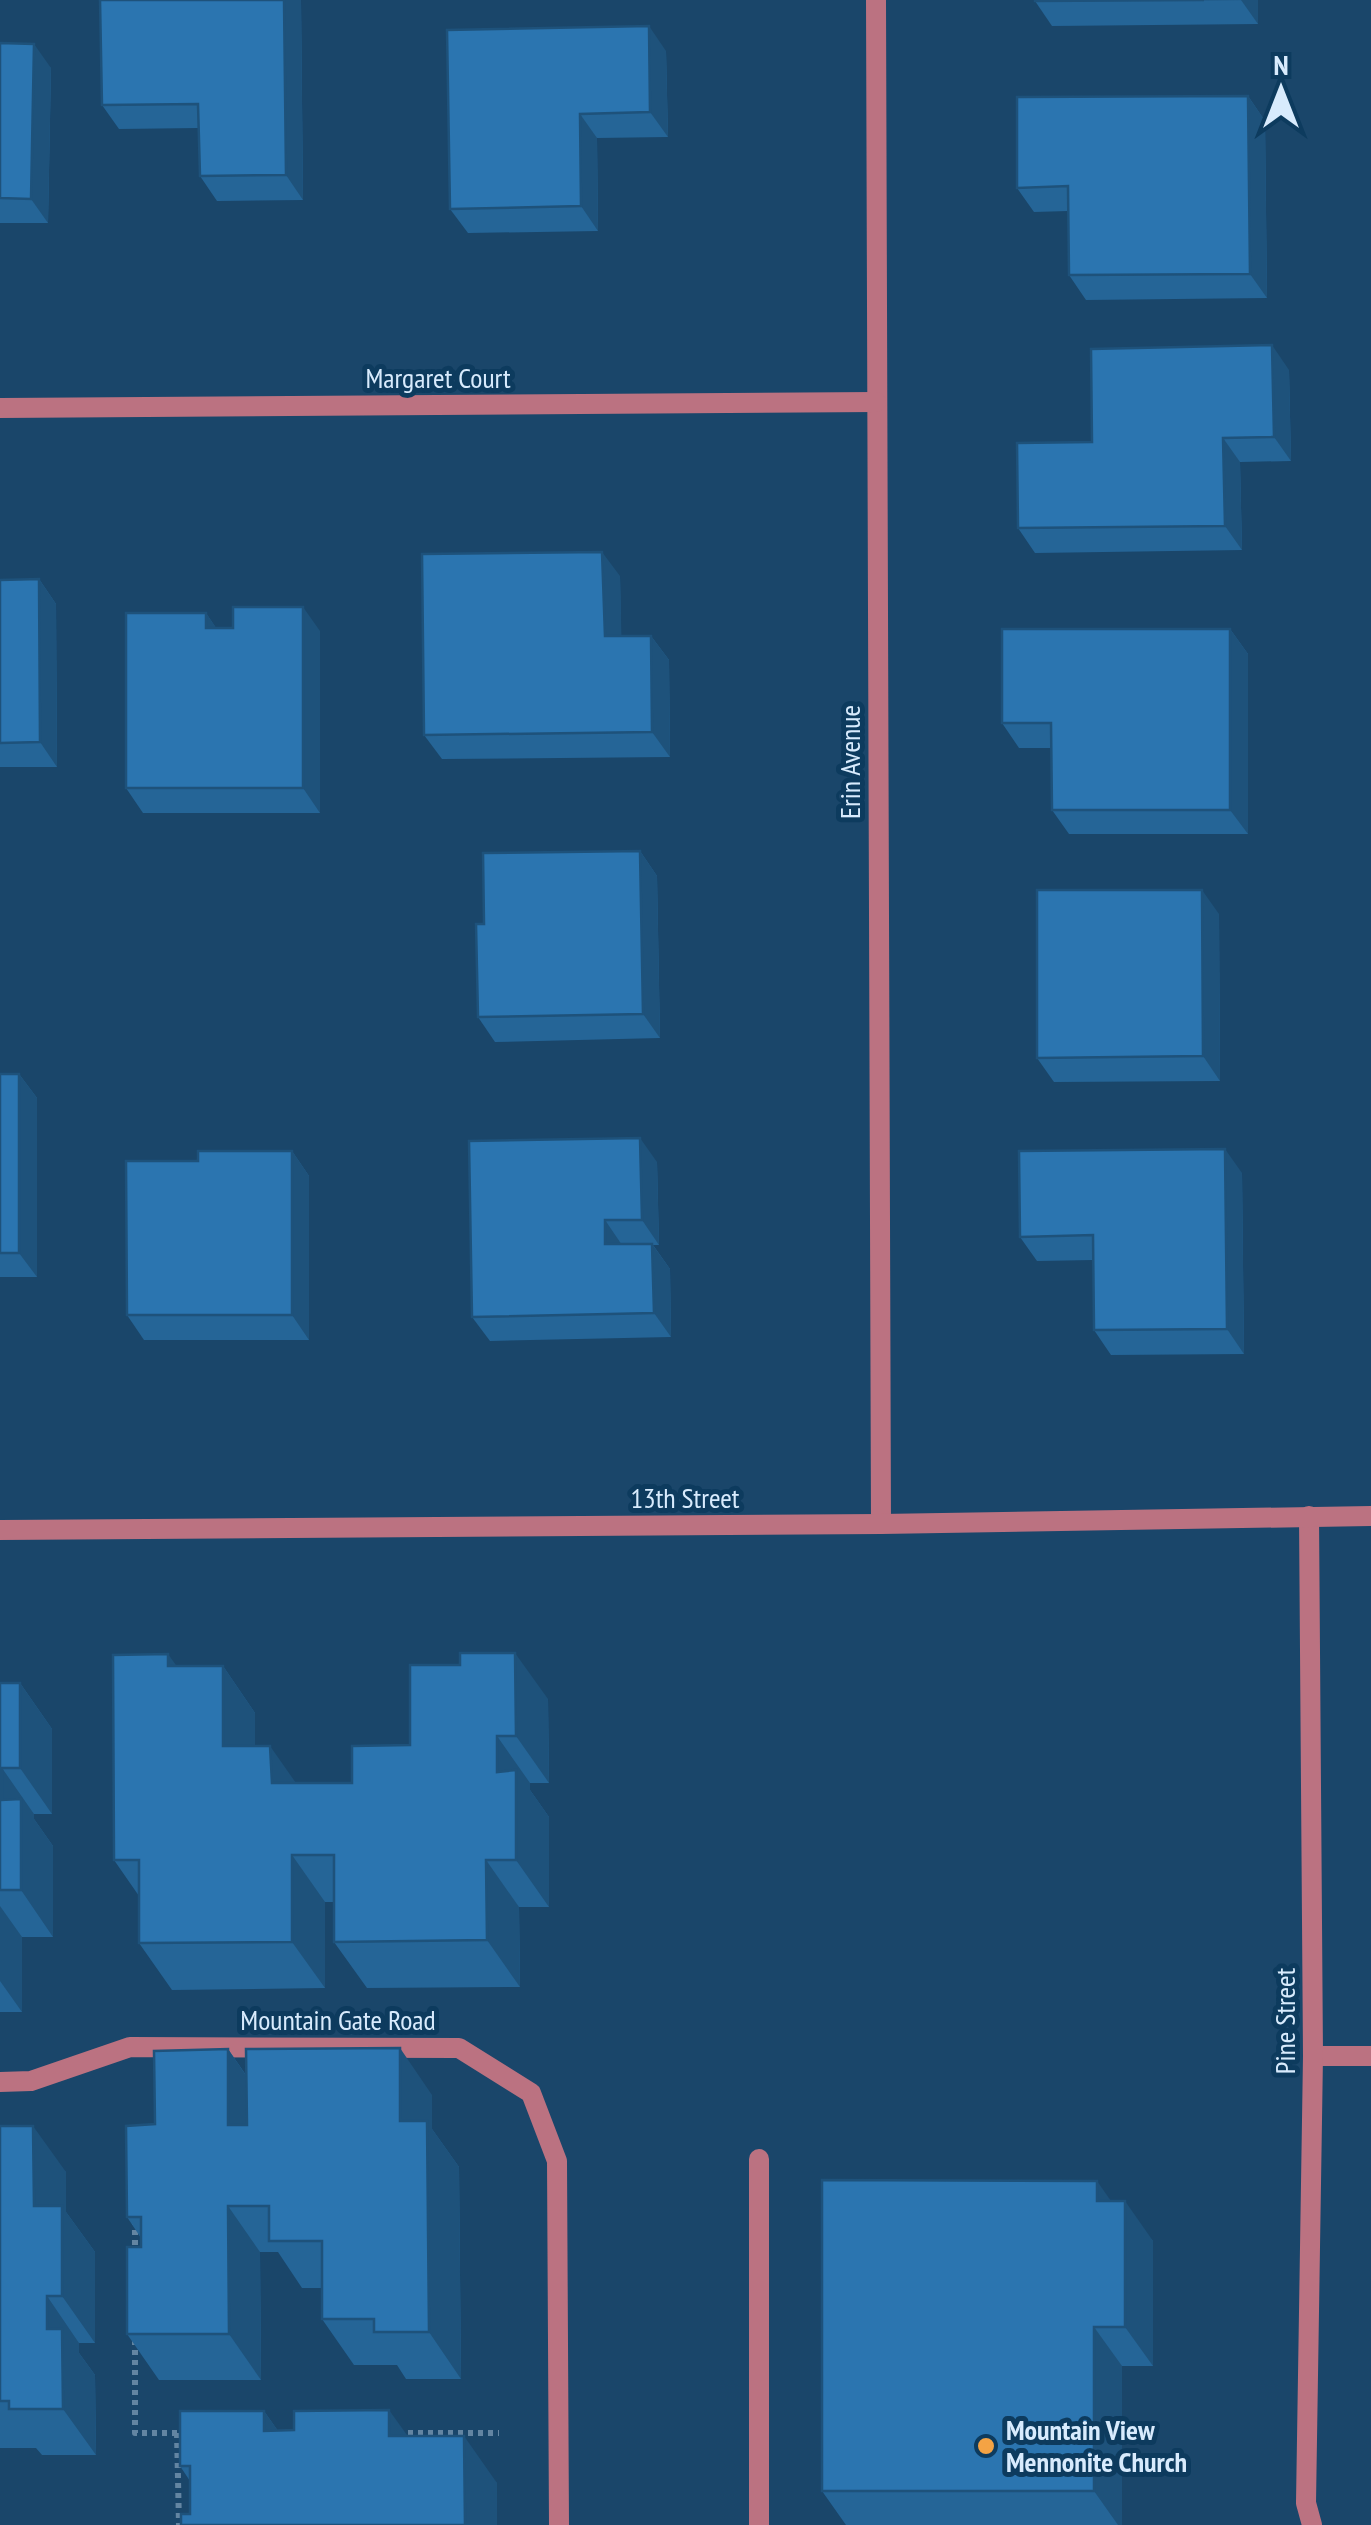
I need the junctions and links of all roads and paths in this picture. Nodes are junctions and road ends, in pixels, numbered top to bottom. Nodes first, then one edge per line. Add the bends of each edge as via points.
1 (876, 0) edge
2 (876, 402) junction
3 (0, 408) edge
4 (1309, 1516) junction
5 (1371, 1516) edge
6 (881, 1524) junction
7 (0, 1530) edge
8 (1313, 2056) junction
9 (1371, 2056) edge
10 (0, 2082) edge
11 (759, 2158) dead end
12 (135, 2214) edge
13 (135, 2253) edge
14 (135, 2333) edge
15 (177, 2433) junction
16 (196, 2433) edge
17 (385, 2433) edge
18 (499, 2433) dead end
19 (179, 2525) edge
20 (559, 2525) edge
21 (759, 2525) edge
22 (1312, 2525) edge

1 - 2 street, Erin Avenue
2 - 3 street, Margaret Court
2 - 6 street, Erin Avenue
4 - 5 street, 13th Street
4 - 6 street, 13th Street
4 - 8 street, Pine Street
6 - 7 street, 13th Street
8 - 9 street
8 - 22 street, Pine Street via 1306,2503
10 - 20 street, Mountain Gate Road via 31,2081 130,2047 459,2048 531,2094 557,2161
11 - 21 street
12 - 13 path
14 - 15 path via 136,2433
15 - 16 path
15 - 19 path
17 - 18 path

